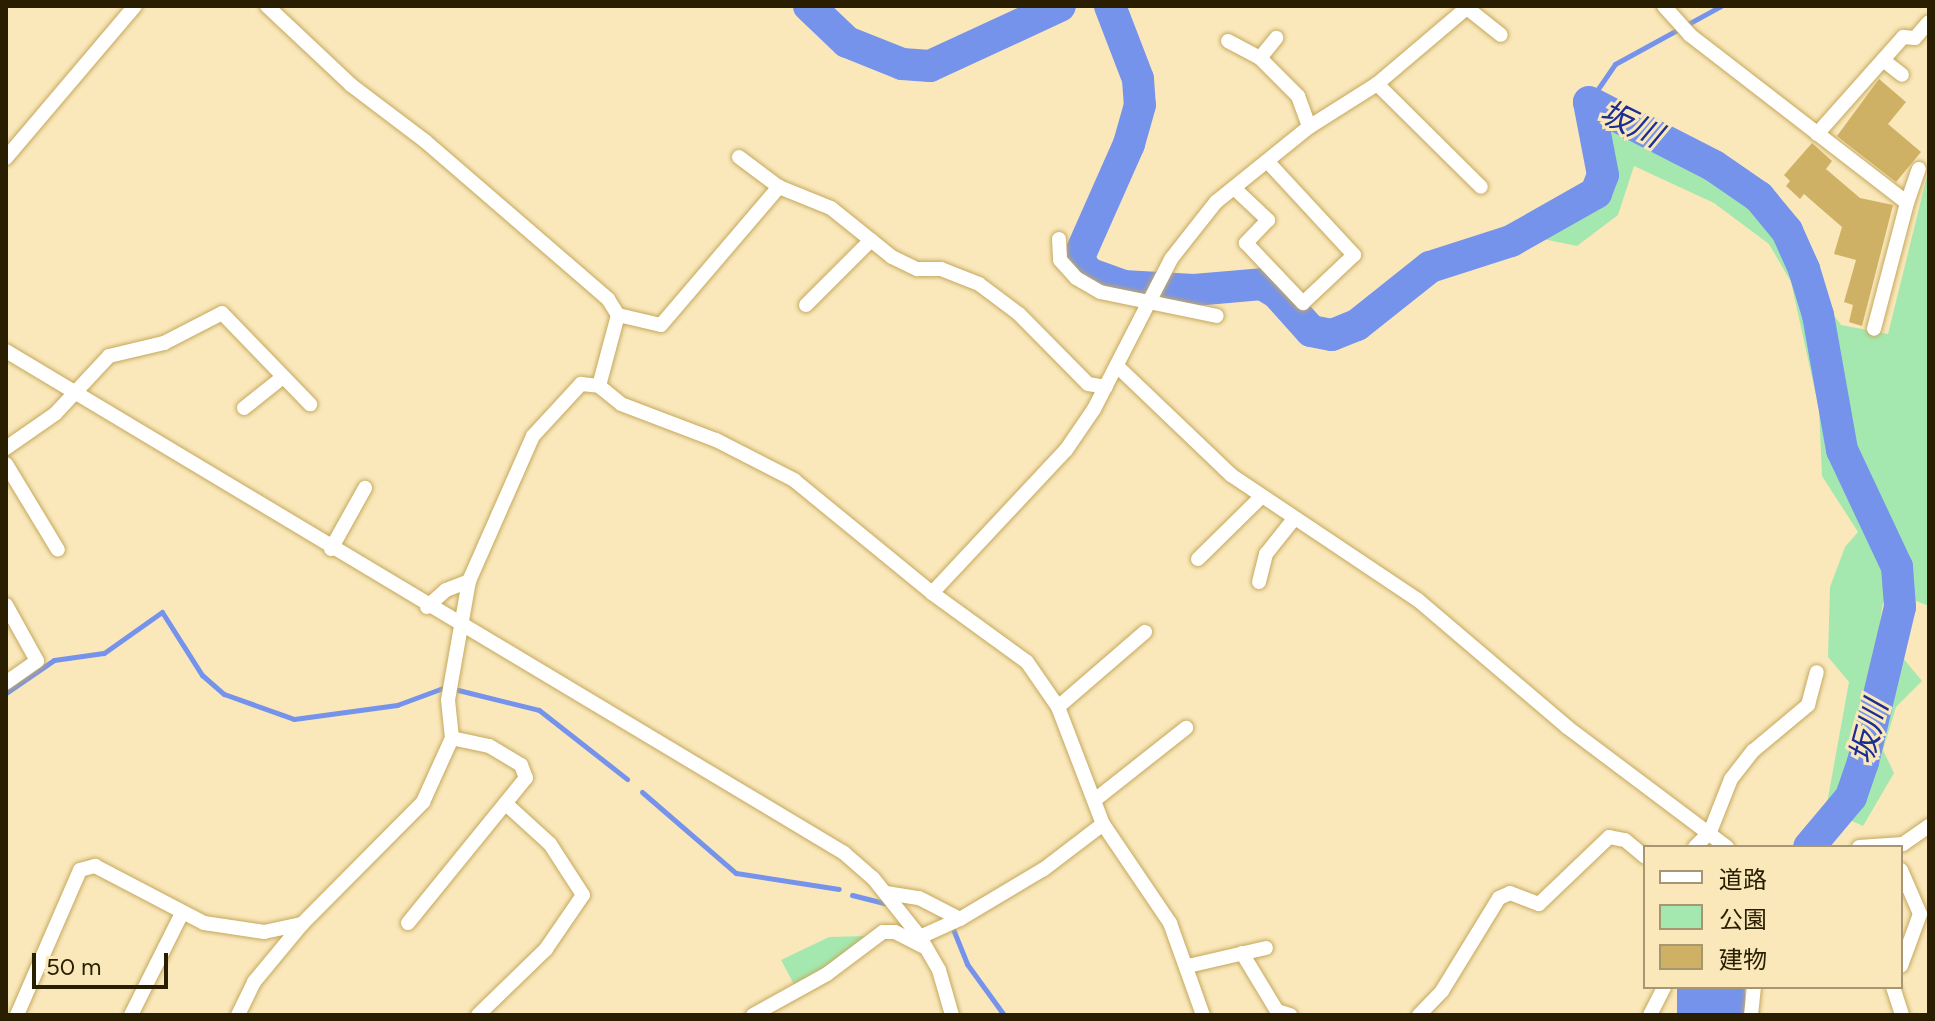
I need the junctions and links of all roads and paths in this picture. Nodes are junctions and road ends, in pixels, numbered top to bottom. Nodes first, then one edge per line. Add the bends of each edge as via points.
1 (135, 6) edge
2 (267, 6) edge
3 (1664, 6) edge
4 (1468, 7) edge
5 (1929, 22) edge
6 (1501, 35) dead end
7 (1276, 38) dead end
8 (1228, 41) dead end
9 (1260, 58) junction
10 (1883, 60) junction
11 (1902, 75) dead end
12 (1377, 84) junction
13 (1309, 127) junction
14 (1817, 134) junction
15 (9, 148) edge
16 (739, 157) dead end
17 (1267, 161) junction
18 (1919, 169) dead end
19 (779, 187) junction
20 (1481, 187) dead end
21 (1234, 188) junction
22 (1907, 203) junction
23 (1059, 239) dead end
24 (871, 240) junction
25 (1153, 297) junction
26 (806, 305) dead end
27 (618, 315) junction
28 (1217, 316) dead end
29 (1874, 329) dead end
30 (6, 351) edge
31 (1117, 366) junction
32 (283, 377) junction
33 (599, 386) junction
34 (1106, 387) junction
35 (72, 395) junction
36 (310, 404) dead end
37 (244, 408) dead end
38 (6, 448) edge
39 (6, 464) edge
40 (365, 488) dead end
41 (1261, 497) junction
42 (1293, 520) junction
43 (331, 549) junction
44 (58, 550) dead end
45 (1198, 559) dead end
46 (469, 581) junction
47 (1259, 582) dead end
48 (932, 593) junction
49 (6, 605) edge
50 (427, 607) junction
51 (461, 627) junction
52 (1145, 632) dead end
53 (1817, 672) dead end
54 (6, 683) edge
55 (1058, 707) junction
56 (1186, 728) dead end
57 (452, 738) junction
58 (1096, 799) junction
59 (506, 804) junction
60 (1103, 824) junction
61 (1929, 826) edge
62 (1710, 832) junction
63 (1697, 845) edge
64 (1725, 845) edge
65 (1891, 845) edge
66 (1643, 855) edge
67 (1903, 875) edge
68 (886, 893) junction
69 (181, 915) junction
70 (960, 919) junction
71 (408, 923) dead end
72 (302, 924) junction
73 (923, 942) junction
74 (1266, 948) dead end
75 (1242, 953) junction
76 (1903, 961) edge
77 (1188, 966) junction
78 (1664, 989) edge
79 (1665, 989) edge
80 (1754, 989) edge
81 (1894, 989) edge
82 (17, 1015) edge
83 (131, 1015) edge
84 (238, 1015) edge
85 (478, 1015) edge
86 (753, 1015) edge
87 (952, 1015) edge
88 (1203, 1015) edge
89 (1290, 1015) edge
90 (1419, 1015) edge
91 (1650, 1015) edge
92 (1660, 1015) edge
93 (1751, 1015) edge
94 (1902, 1015) edge

1 - 15 street
2 - 27 street via 351,85 595,285
3 - 14 street via 1690,35
4 - 6 street
4 - 12 street
5 - 10 street via 1915,38 1903,37
7 - 9 street
8 - 9 street
9 - 13 street via 1298,96
10 - 11 street
10 - 14 street
12 - 13 street
12 - 20 street
13 - 17 street
14 - 22 street
16 - 19 street
17 - 21 street
17 - 21 street via 1354,255 1303,303 1246,243 1268,220
18 - 22 street
19 - 24 street via 831,208
19 - 27 street via 661,325
21 - 25 street via 1192,230
22 - 29 street
23 - 25 street via 1060,260 1076,278 1100,292
24 - 26 street
24 - 34 street via 917,269 941,269 979,284 1019,314 1088,384
25 - 28 street via 1174,310
25 - 31 street
27 - 33 street
30 - 35 street
31 - 34 street
31 - 41 street
32 - 35 street via 222,313 164,343 109,356
32 - 36 street
32 - 37 street
33 - 46 street via 581,384 533,436
33 - 48 street via 621,404 770,465
34 - 48 street via 1066,450
35 - 38 street via 34,432
35 - 43 street
39 - 44 street
40 - 43 street
41 - 42 street
41 - 45 street
42 - 47 street via 1266,554
42 - 62 street via 1418,600 1567,727
43 - 50 street
46 - 50 street via 446,590
46 - 51 street
48 - 55 street via 1027,662
49 - 54 street via 37,661
50 - 51 street
51 - 57 street via 448,700
51 - 68 street via 844,853
52 - 55 street
53 - 62 street via 1808,705 1761,743 1731,779
55 - 58 street
56 - 58 street
57 - 59 street via 489,746 521,765 526,778
57 - 72 street via 423,802
58 - 60 street
59 - 71 street
59 - 85 street via 550,844 583,895 546,949
60 - 70 street via 1044,869
60 - 77 street via 1170,923
61 - 65 street via 1903,844
62 - 63 street
62 - 64 street
66 - 90 street via 1625,840 1609,837 1539,904 1522,895 1499,898 1442,991
67 - 76 street via 1920,914
68 - 70 street via 919,898
68 - 73 street
69 - 72 street via 264,932
69 - 82 street via 95,866 80,870
69 - 83 street
70 - 73 street
72 - 84 street via 254,982
73 - 86 street via 883,932 827,974
73 - 87 street
74 - 75 street
75 - 77 street
75 - 89 street via 1277,1011
77 - 88 street
78 - 91 street
79 - 92 street
80 - 93 street
81 - 94 street

